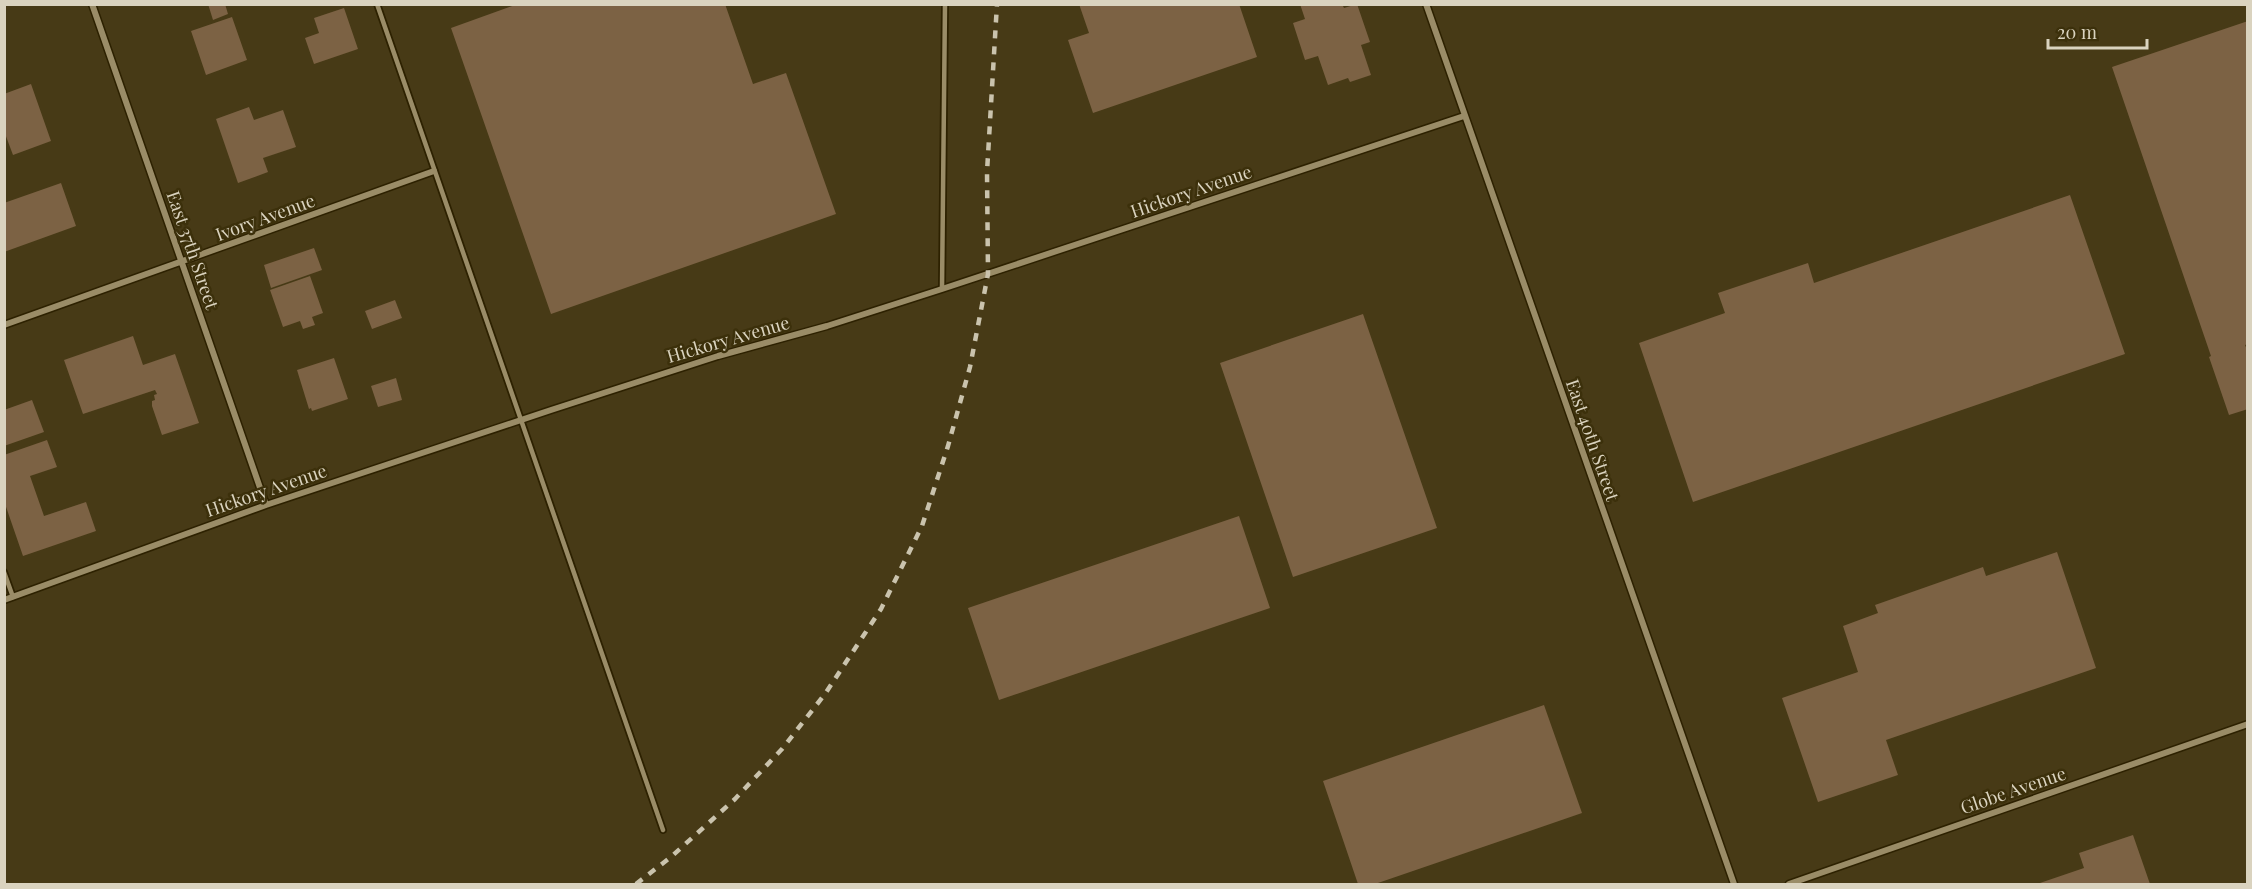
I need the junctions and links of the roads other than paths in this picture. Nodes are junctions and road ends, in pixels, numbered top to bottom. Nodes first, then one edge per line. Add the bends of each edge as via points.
1 (92, 4) edge
2 (377, 4) edge
3 (945, 4) edge
4 (1426, 4) edge
5 (1464, 116) junction
6 (434, 171) junction
7 (182, 263) junction
8 (942, 289) junction
9 (4, 325) edge
10 (522, 420) junction
11 (266, 505) junction
12 (4, 572) edge
13 (13, 597) junction
14 (4, 600) edge
15 (2247, 724) edge
16 (663, 830) dead end
17 (1734, 885) edge
18 (1789, 885) edge

1 - 7 street, East 37th Street
2 - 6 lane
3 - 8 lane
4 - 5 street, East 40th Street
5 - 8 street, Hickory Avenue
5 - 17 street, East 40th Street
6 - 7 street, Ivory Avenue
6 - 10 lane
7 - 9 street, Ivory Avenue
7 - 11 street, East 37th Street
8 - 10 street, Hickory Avenue
10 - 11 street, Hickory Avenue
10 - 16 lane
11 - 13 street, Hickory Avenue
12 - 13 lane
13 - 14 street, Hickory Avenue
15 - 18 street, Globe Avenue

